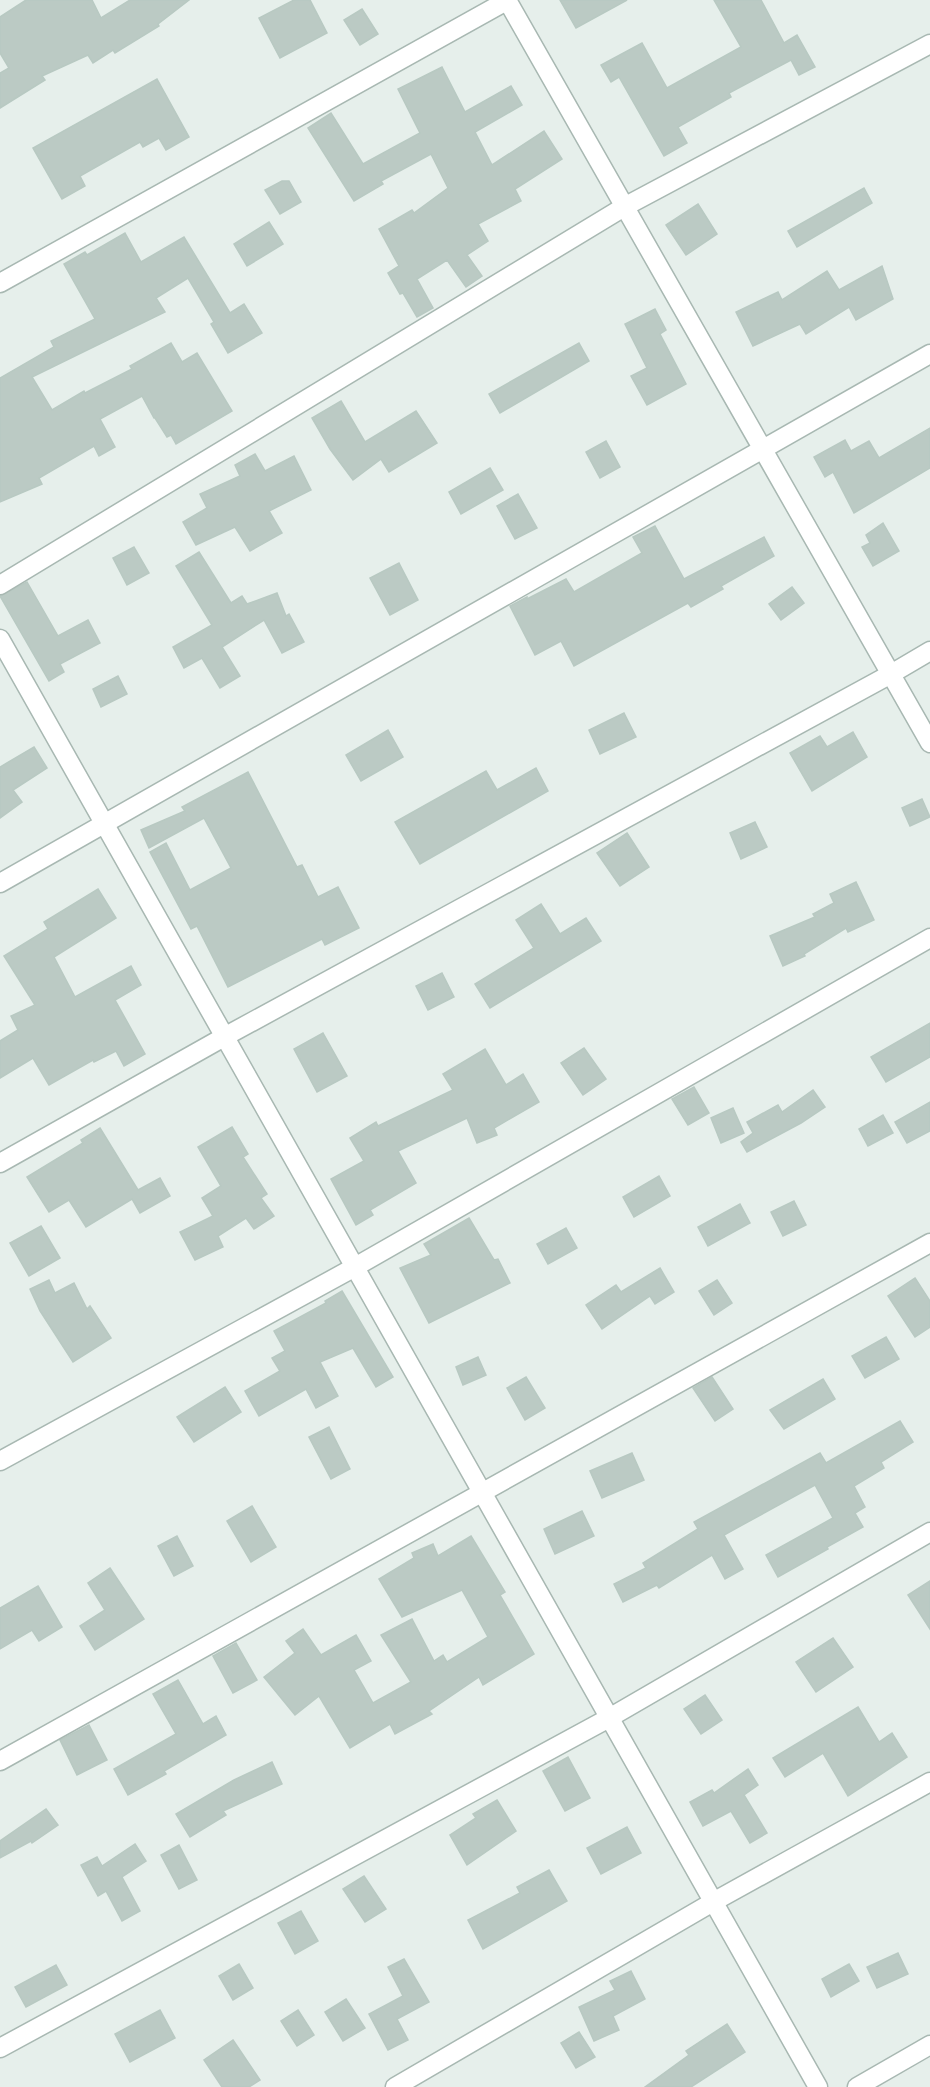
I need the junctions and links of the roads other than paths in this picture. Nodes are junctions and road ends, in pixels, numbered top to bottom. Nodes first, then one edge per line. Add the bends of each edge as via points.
1 (507, 0) edge
2 (930, 44) edge
3 (624, 207) junction
4 (0, 283) edge
5 (930, 354) edge
6 (763, 450) junction
7 (0, 585) edge
8 (0, 639) edge
9 (930, 651) edge
10 (891, 674) junction
11 (930, 743) edge
12 (105, 825) junction
13 (0, 883) edge
14 (930, 938) edge
15 (225, 1037) junction
16 (0, 1163) edge
17 (930, 1243) edge
18 (355, 1267) junction
19 (0, 1461) edge
20 (482, 1492) junction
21 (930, 1532) edge
22 (609, 1718) junction
23 (0, 1761) edge
24 (930, 1782) edge
25 (713, 1902) junction
26 (930, 2045) edge
27 (0, 2048) edge
28 (395, 2087) edge
29 (818, 2087) edge
30 (857, 2087) edge

1 - 3 street
1 - 4 street
2 - 3 street
3 - 6 street
3 - 7 street
5 - 6 street
6 - 10 street
6 - 12 street
8 - 12 street
9 - 10 street
10 - 11 street
10 - 15 street
12 - 13 street
12 - 15 street
14 - 18 street
15 - 16 street
15 - 18 street
17 - 20 street
18 - 19 street
18 - 20 street
20 - 22 street
20 - 23 street
21 - 22 street
22 - 25 street
22 - 27 street
24 - 25 street
25 - 28 street
25 - 29 street
26 - 30 street

